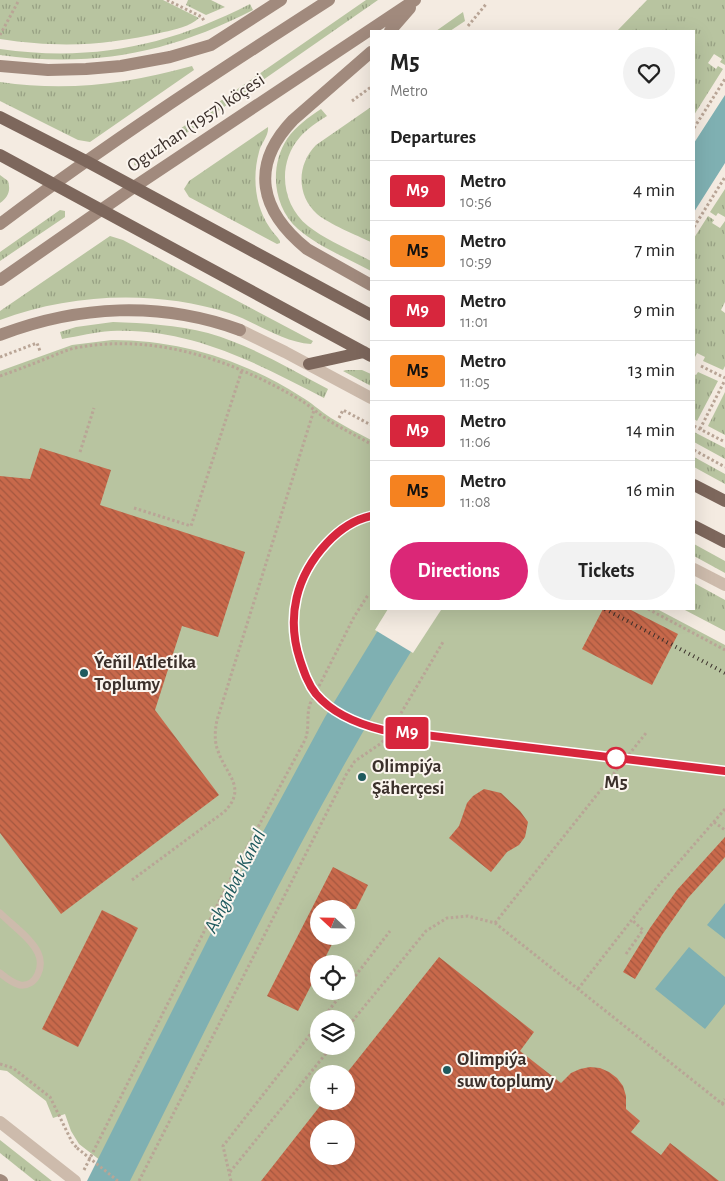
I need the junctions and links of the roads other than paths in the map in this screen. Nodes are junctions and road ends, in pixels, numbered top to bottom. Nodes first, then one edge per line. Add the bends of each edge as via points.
1 (281, 0) edge
2 (329, 0) edge
3 (416, 0) edge
4 (371, 30) edge
5 (391, 30) edge
6 (370, 31) edge
7 (370, 53) edge
8 (0, 66) edge
9 (0, 118) edge
10 (0, 155) edge
11 (86, 161) junction
12 (54, 183) junction
13 (134, 187) junction
14 (101, 209) junction
15 (0, 224) edge
16 (0, 280) edge
17 (370, 284) edge
18 (370, 314) edge
19 (240, 330) joint
20 (0, 335) edge
21 (368, 354) edge
22 (309, 364) junction
23 (370, 397) edge
24 (695, 486) edge
25 (725, 501) edge
26 (695, 527) edge
27 (725, 542) edge
28 (695, 570) edge
29 (725, 585) edge
30 (0, 913) edge
31 (0, 973) edge
32 (0, 1122) edge
33 (79, 1177) edge

1 - 8 main road via 211,45 170,57 86,69
2 - 11 main road, Oguzhan (1957) köçesi
3 - 4 main road, Oguzhan (1957) köçesi
3 - 5 main road
6 - 13 main road, Oguzhan (1957) köçesi
7 - 17 main road via 282,131 269,159 265,182 279,221 298,241
9 - 11 main road
10 - 12 main road
11 - 12 main road, Oguzhan (1957) köçesi
11 - 13 main road
12 - 14 main road
12 - 15 main road, Oguzhan (1957) köçesi
13 - 14 main road, Oguzhan (1957) köçesi
13 - 18 main road
14 - 16 main road, Oguzhan (1957) köçesi
14 - 21 main road
19 - 20 main road via 185,315 118,310 48,319
19 - 22 street
21 - 22 main road
22 - 23 street
24 - 25 main road
26 - 27 main road
28 - 29 street
30 - 31 lane via 33,945 41,963 39,972 29,984 13,982
32 - 33 street via 61,1170

